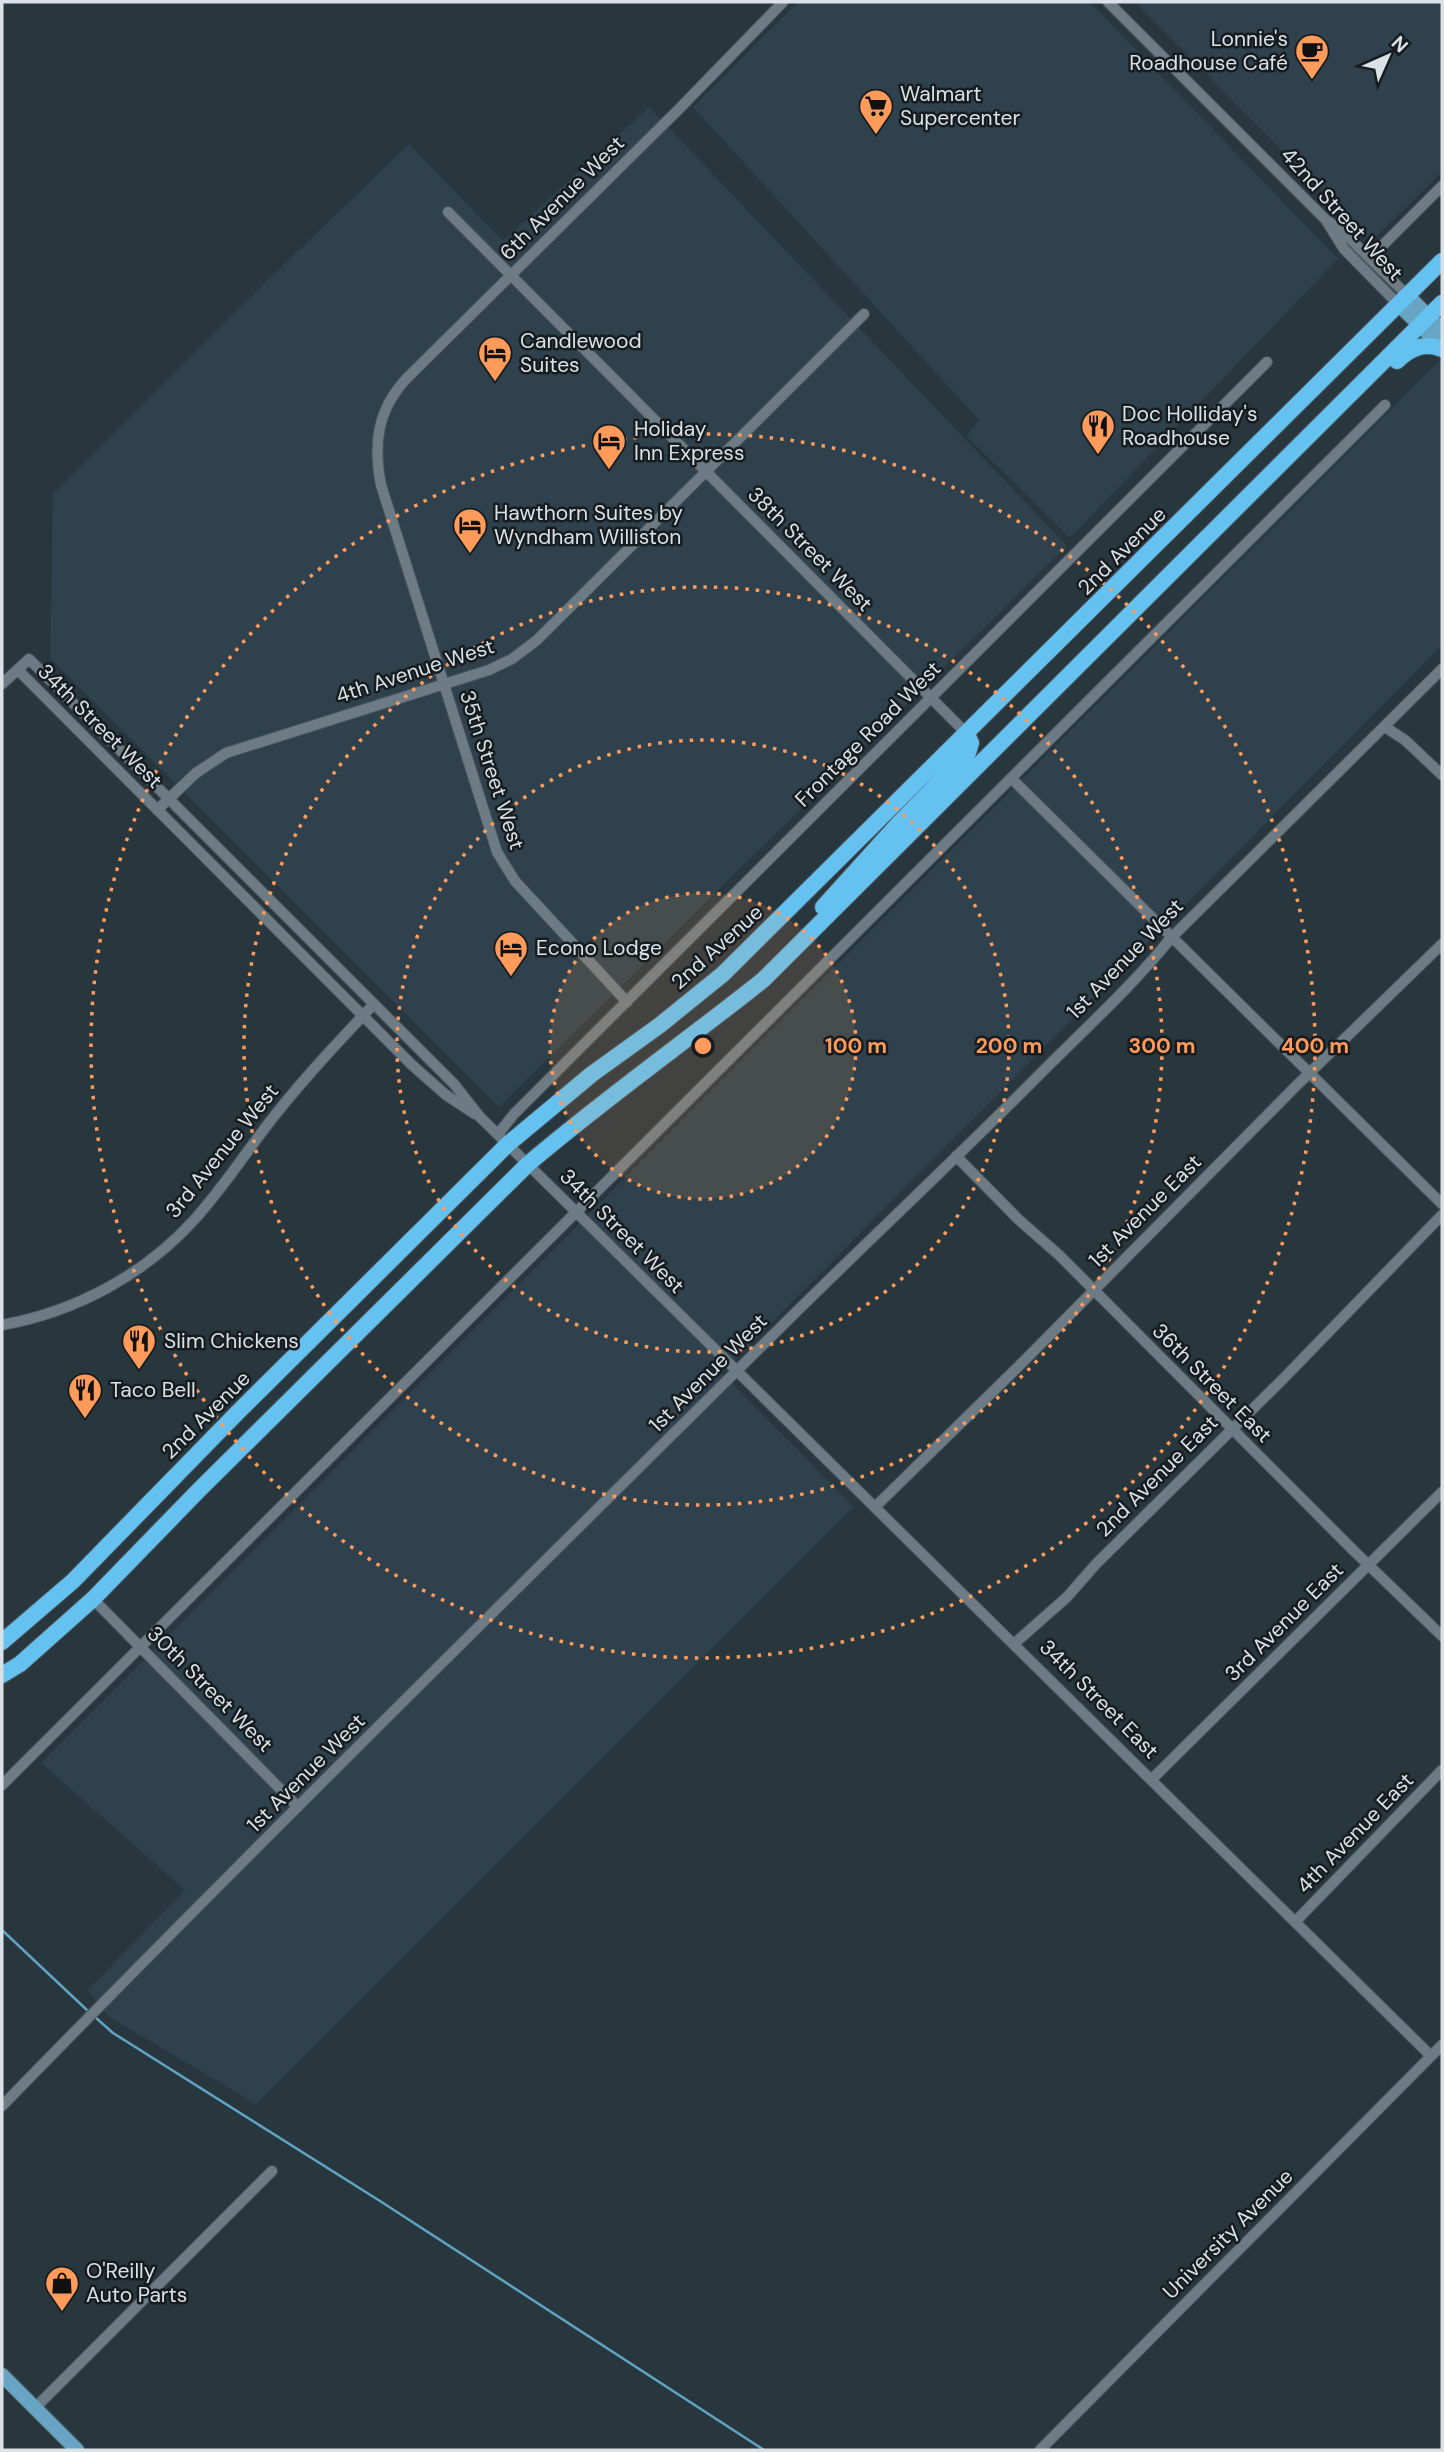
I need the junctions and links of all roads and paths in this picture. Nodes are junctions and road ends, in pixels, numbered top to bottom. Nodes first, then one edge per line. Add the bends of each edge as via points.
1 (783, 2) edge
2 (1115, 4) edge
3 (1442, 186) edge
4 (448, 212) dead end
5 (1326, 220) junction
6 (1370, 258) junction
7 (1442, 261) edge
8 (511, 276) junction
9 (1403, 300) junction
10 (1442, 303) edge
11 (864, 314) dead end
12 (1424, 321) junction
13 (1442, 330) edge
14 (1442, 348) edge
15 (1267, 362) dead end
16 (1385, 405) dead end
17 (379, 429) joint
18 (706, 472) junction
19 (1265, 479) junction
20 (1442, 669) edge
21 (18, 670) junction
22 (2, 684) edge
23 (443, 684) junction
24 (931, 698) junction
25 (1385, 727) junction
26 (967, 734) junction
27 (1442, 775) edge
28 (1011, 778) junction
29 (169, 799) junction
30 (157, 810) junction
31 (1171, 938) junction
32 (1442, 944) edge
33 (626, 1002) junction
34 (374, 1004) junction
35 (723, 1012) junction
36 (363, 1017) junction
37 (1309, 1074) junction
38 (481, 1117) junction
39 (503, 1139) junction
40 (956, 1156) junction
41 (528, 1164) junction
42 (1442, 1204) edge
43 (575, 1212) junction
44 (1442, 1215) edge
45 (1093, 1292) junction
46 (2, 1325) edge
47 (736, 1372) junction
48 (1232, 1429) junction
49 (1442, 1492) edge
50 (876, 1506) junction
51 (1369, 1566) junction
52 (93, 1599) junction
53 (1442, 1636) edge
54 (2, 1642) edge
55 (1015, 1643) junction
56 (141, 1646) junction
57 (2, 1675) edge
58 (1442, 1770) edge
59 (1152, 1779) junction
60 (2, 1784) edge
61 (298, 1807) junction
62 (1295, 1922) junction
63 (1442, 2045) edge
64 (1431, 2056) junction
65 (2, 2106) edge
66 (272, 2171) dead end
67 (2, 2375) edge
68 (35, 2408) junction
69 (77, 2450) edge
70 (1040, 2450) edge

1 - 8 street, 6th Avenue West
2 - 5 street, 42nd Street West
3 - 6 street
4 - 8 street, 38th Street West
5 - 6 street
5 - 9 street, 42nd Street West via 1344,249
6 - 9 street
7 - 9 highway, 2nd Avenue
8 - 17 street, 6th Avenue West via 402,384
8 - 18 street, 38th Street West
9 - 12 main road
9 - 26 highway, 2nd Avenue
10 - 12 highway
11 - 18 street, 4th Avenue West
12 - 13 main road
12 - 14 main road
12 - 19 highway
14 - 19 highway via 1423,346 1405,353 1316,441
15 - 24 street, Frontage Road West
16 - 28 street
17 - 23 street, 35th Street West via 376,457 381,485
18 - 23 street, 4th Avenue West via 529,647 501,665
18 - 24 street, 38th Street West
19 - 35 highway via 805,939
20 - 25 street, 1st Avenue West
21 - 22 street
21 - 29 street, 34th Street West via 29,659
21 - 30 street, 34th Street West
23 - 29 street, 4th Avenue West via 226,753
23 - 33 street, 35th Street West via 502,863
24 - 26 street, 38th Street West
24 - 33 street, Frontage Road West
25 - 27 street
25 - 31 street, 1st Avenue West
26 - 35 highway via 971,743 968,753
26 - 39 highway, 2nd Avenue via 723,974 660,1026
28 - 31 street
28 - 43 street
29 - 30 street, 4th Avenue West
29 - 34 street, 34th Street West
30 - 36 street, 34th Street West
31 - 37 street
31 - 40 street, 1st Avenue West via 1150,965
32 - 37 street, 1st Avenue East
33 - 39 street, Frontage Road West via 514,1114
34 - 36 street, 3rd Avenue West
34 - 38 street, 34th Street West
35 - 41 highway
36 - 38 street, 34th Street West via 431,1082
36 - 46 street, 3rd Avenue West via 298,1087 208,1204 167,1247 95,1294 45,1315
37 - 42 street
37 - 45 street, 1st Avenue East
38 - 39 street, 34th Street West
39 - 41 street, 34th Street West
39 - 54 highway, 2nd Avenue via 73,1581
40 - 45 street, 36th Street East
40 - 47 street, 1st Avenue West
41 - 43 street, 34th Street West
41 - 52 highway
43 - 47 street, 34th Street West
43 - 56 street
44 - 48 street, 2nd Avenue East
45 - 48 street, 36th Street East
45 - 50 street, 1st Avenue East
47 - 50 street, 34th Street East
47 - 61 street, 1st Avenue West
48 - 51 street, 36th Street East
48 - 55 street, 2nd Avenue East via 1067,1597
49 - 51 street, 3rd Avenue East
50 - 55 street, 34th Street East
51 - 53 street, 36th Street East
51 - 59 street, 3rd Avenue East
52 - 56 street, 30th Street West
52 - 57 highway
55 - 59 street, 34th Street East
56 - 60 street
56 - 61 street, 30th Street West
58 - 62 street, 4th Avenue East
59 - 62 street, 34th Street East
61 - 65 street, 1st Avenue West
62 - 64 street, 34th Street East
63 - 64 street, University Avenue
64 - 70 street, University Avenue
66 - 68 street
67 - 68 main road
68 - 69 main road

